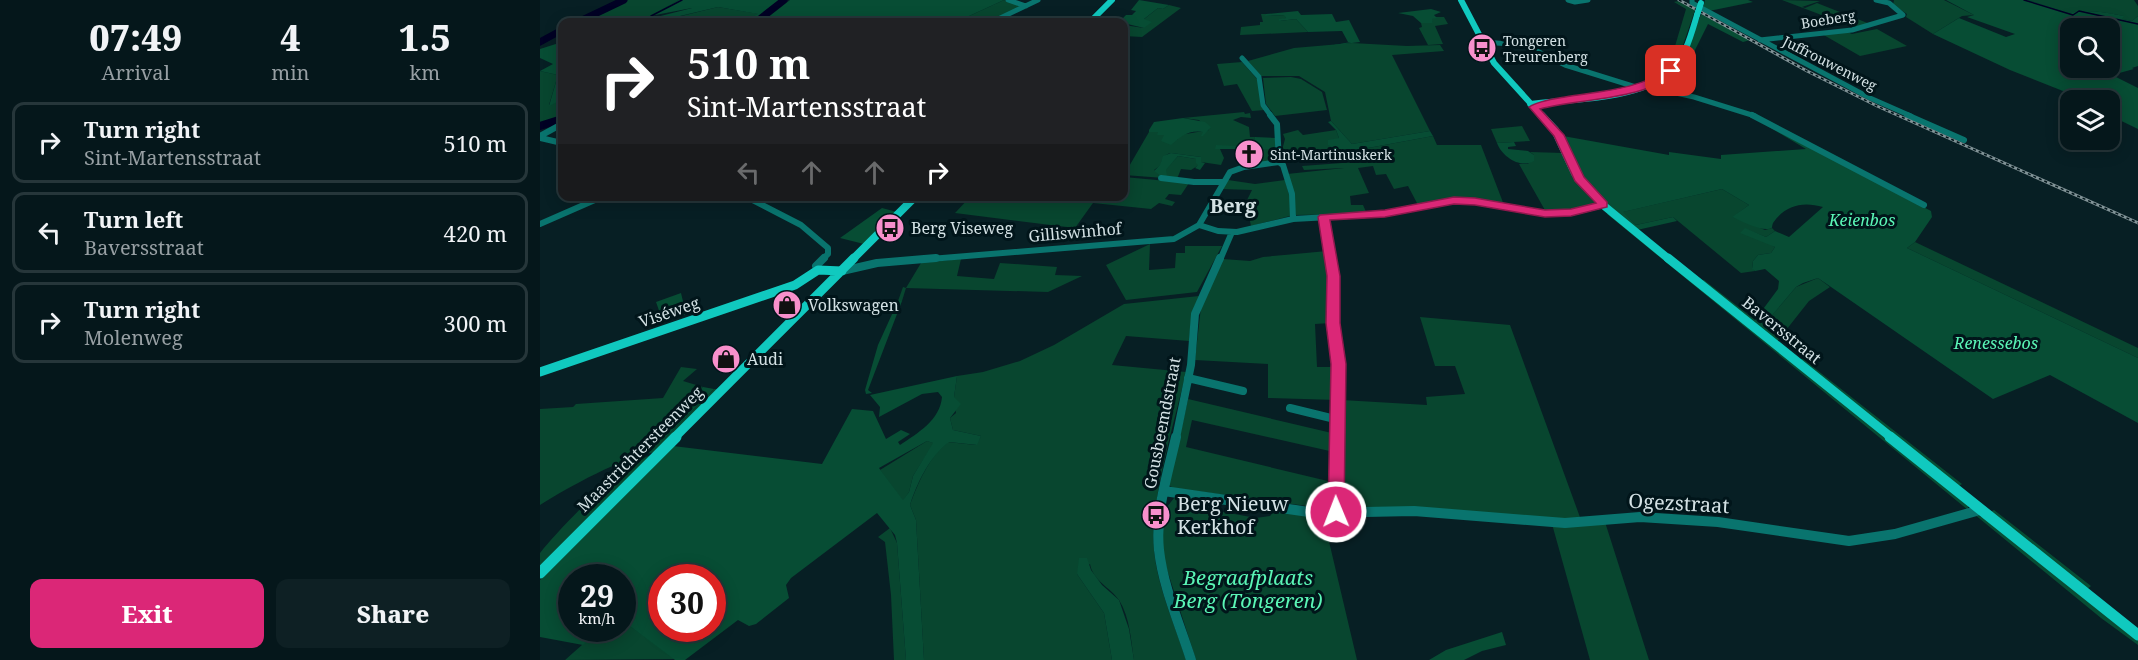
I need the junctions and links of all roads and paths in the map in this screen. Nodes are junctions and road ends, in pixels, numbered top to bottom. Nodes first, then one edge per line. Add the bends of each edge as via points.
1 (1008, 0) edge
2 (1038, 0) edge
3 (1112, 0) edge
4 (1461, 0) edge
5 (1568, 0) edge
6 (1588, 0) edge
7 (1692, 0) edge
8 (1876, 0) edge
9 (1701, 2) edge
10 (1026, 6) junction
11 (1000, 18) edge
12 (1094, 18) edge
13 (1759, 40) junction
14 (1482, 42) junction
15 (1243, 59) dead end
16 (1642, 87) junction
17 (1532, 106) junction
18 (558, 126) edge
19 (540, 137) edge
20 (1964, 140) dead end
21 (558, 142) edge
22 (1279, 162) junction
23 (1161, 178) dead end
24 (1223, 182) junction
25 (593, 201) edge
26 (755, 201) edge
27 (911, 201) edge
28 (1603, 205) junction
29 (1924, 205) dead end
30 (1324, 217) junction
31 (1293, 219) junction
32 (540, 224) edge
33 (1199, 225) junction
34 (1232, 232) junction
35 (820, 266) junction
36 (845, 268) junction
37 (540, 372) edge
38 (1188, 378) junction
39 (1243, 391) dead end
40 (1290, 408) dead end
41 (1339, 420) junction
42 (1164, 491) junction
43 (1980, 510) junction
44 (1336, 512) junction
45 (540, 573) edge
46 (2138, 635) edge
47 (1191, 660) edge

1 - 10 street
2 - 10 street
3 - 12 main road
4 - 14 main road, Baversstraat
5 - 6 street
7 - 13 street, Juffrouwenweg
8 - 13 street, Boeberg via 1903,15 1882,24
9 - 16 main road, bridge via 1688,44 1675,66 1663,78
10 - 11 street
13 - 20 street, Juffrouwenweg via 1870,98
14 - 16 street via 1525,45 1564,65
14 - 17 main road, Baversstraat via 1499,69
15 - 22 street via 1259,77 1263,105 1277,124
16 - 17 main road
16 - 29 street via 1694,97 1753,115
17 - 28 main road, Baversstraat via 1558,135 1579,178
18 - 19 street
19 - 21 street
22 - 24 street via 1234,170
22 - 31 street via 1292,194
23 - 24 street
24 - 33 street
25 - 32 street
26 - 35 street via 801,225 828,248
27 - 36 main road, Maastrichtersteenweg
28 - 30 street via 1545,214 1454,200 1385,214
28 - 43 main road, Baversstraat
30 - 31 street
30 - 41 street via 1333,276
31 - 34 street
33 - 34 street
33 - 36 street, Gilliswinhof via 1174,239
34 - 38 street, Gousbeemdstraat via 1195,314
35 - 36 main road, Gilliswinhof
35 - 37 main road, Viséweg via 795,285
36 - 45 main road, Maastrichtersteenweg
38 - 39 street
38 - 42 street, Gousbeemdstraat
40 - 41 street
41 - 44 street
42 - 44 street, Ogezstraat via 1303,512
42 - 47 street, Gousbeemdstraat via 1159,550
43 - 44 street, Ogezstraat via 1895,534 1849,541 1718,522 1651,517 1565,523 1414,511
43 - 46 main road, Baversstraat

